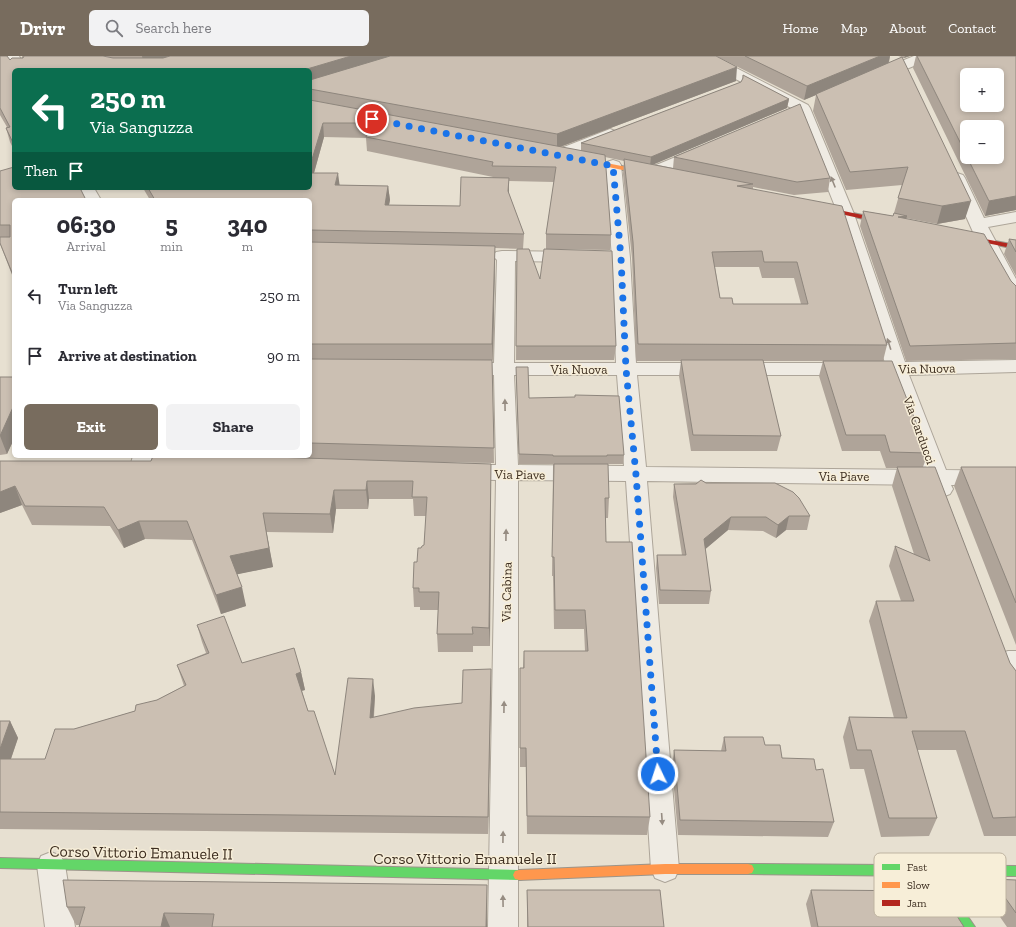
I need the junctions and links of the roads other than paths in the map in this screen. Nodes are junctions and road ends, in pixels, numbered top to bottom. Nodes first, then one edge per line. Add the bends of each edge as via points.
1 (12, 56) edge
2 (702, 56) edge
3 (884, 56) edge
4 (926, 56) edge
5 (19, 68) edge
6 (906, 72) junction
7 (867, 80) edge
8 (623, 129) edge
9 (715, 145) edge
10 (553, 154) joint
11 (613, 166) junction
12 (951, 166) edge
13 (650, 173) junction
14 (665, 176) edge
15 (808, 206) edge
16 (846, 214) junction
17 (1016, 217) edge
18 (900, 224) edge
19 (978, 224) junction
20 (947, 234) edge
21 (986, 241) junction
22 (1016, 247) edge
23 (483, 256) edge
24 (506, 256) junction
25 (606, 258) junction
26 (1016, 295) edge
27 (1016, 366) edge
28 (442, 368) edge
29 (504, 369) junction
30 (626, 369) junction
31 (897, 369) junction
32 (136, 460) edge
33 (166, 463) edge
34 (443, 472) edge
35 (507, 474) junction
36 (636, 475) junction
37 (937, 477) junction
38 (1016, 478) edge
39 (948, 506) edge
40 (0, 863) edge
41 (51, 865) junction
42 (665, 869) junction
43 (874, 871) edge
44 (503, 876) junction
45 (962, 917) edge
46 (60, 927) edge
47 (503, 927) edge
48 (969, 927) edge

1 - 5 street
16 -> 2 street, Via Carducci via 803,108
3 - 6 street
4 - 6 street
6 - 7 street
8 - 10 street
9 - 13 street
10 - 11 street
11 - 13 street
11 - 25 street
12 - 19 street
13 - 14 street
15 - 16 street
16 - 18 street
31 -> 16 street, Via Carducci
17 - 19 street
19 - 21 street
20 - 21 street
21 - 22 street
21 - 26 street
23 - 24 street
24 - 25 street
24 - 29 street, Via Cabina
25 - 30 street
27 - 31 street, Via Nuova
28 - 29 street, Via Nuova
29 - 30 street, Via Nuova
35 -> 29 street, Via Cabina
30 - 31 street, Via Nuova
30 - 36 street
31 - 37 street, Via Carducci
32 - 33 street
34 - 35 street, Via Piave
35 - 36 street, Via Piave
44 -> 35 street, Via Cabina
36 - 37 street, Via Piave
36 -> 42 street
37 - 38 street, Via Piave
37 - 39 street, Via Carducci
40 - 41 street, Corso Vittorio Emanuele II
41 - 44 street, Corso Vittorio Emanuele II
41 - 46 street
42 - 43 street, Corso Vittorio Emanuele II
42 - 44 street, Corso Vittorio Emanuele II
47 -> 44 street, Via Cabina
45 - 48 street

